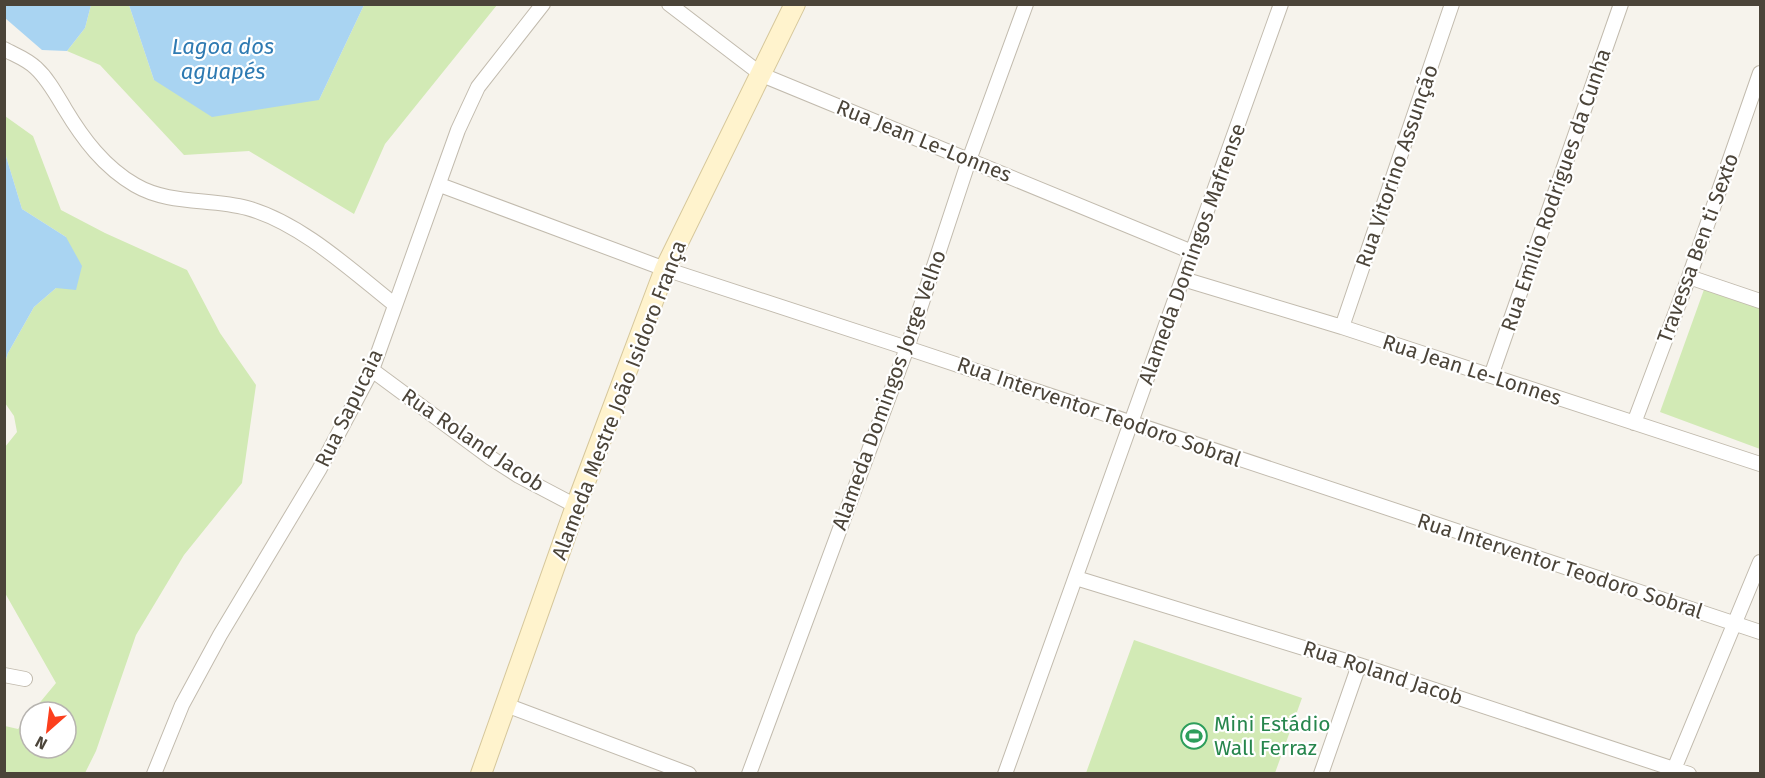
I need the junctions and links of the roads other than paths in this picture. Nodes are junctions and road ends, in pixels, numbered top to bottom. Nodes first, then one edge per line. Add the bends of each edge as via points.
1 (543, 4) edge
2 (669, 4) edge
3 (795, 4) edge
4 (1026, 4) edge
5 (1281, 4) edge
6 (1452, 4) edge
7 (1621, 4) edge
8 (4, 49) edge
9 (1761, 73) edge
10 (762, 75) junction
11 (969, 160) junction
12 (440, 184) junction
13 (1192, 252) junction
14 (665, 269) junction
15 (1689, 277) junction
16 (1183, 279) junction
17 (1761, 301) edge
18 (395, 305) junction
19 (1342, 327) junction
20 (908, 348) junction
21 (372, 370) junction
22 (1491, 376) junction
23 (1131, 423) junction
24 (1634, 423) junction
25 (1761, 464) edge
26 (576, 506) junction
27 (1761, 561) edge
28 (1076, 578) junction
29 (1735, 624) junction
30 (1761, 632) edge
31 (1359, 665) junction
32 (4, 675) edge
33 (25, 679) dead end
34 (506, 705) junction
35 (1673, 771) edge
36 (154, 774) edge
37 (481, 774) edge
38 (689, 774) edge
39 (749, 774) edge
40 (1005, 774) edge
41 (1321, 774) edge
42 (1689, 774) edge

1 - 12 street, Rua Sapucaia via 478,87
2 - 10 street, Rua Jean Le-Lonnes
3 - 10 main road, Alameda Mestre João Isidoro França
4 - 11 street, Alameda Domingos Jorge Velho
5 - 13 street, Alameda Domingos Mafrense
6 - 19 street, Rua Vitorino Assunção
7 - 22 street, Rua Emílio Rodrigues da Cunha
8 - 18 street via 40,72 98,155 136,186 158,195 245,207 269,215 301,233
9 - 15 street, Travessa Ben ti Sexto
10 - 11 street, Rua Jean Le-Lonnes
10 - 14 main road, Alameda Mestre João Isidoro França
11 - 13 street, Rua Jean Le-Lonnes
11 - 20 street, Alameda Domingos Jorge Velho
12 - 14 street, Rua Interventor Teodoro Sobral
12 - 18 street, Rua Sapucaia
13 - 16 street, Alameda Domingos Mafrense
14 - 20 street, Rua Interventor Teodoro Sobral
14 - 26 main road, Alameda Mestre João Isidoro França
15 - 17 street
15 - 24 street, Travessa Ben ti Sexto
16 - 19 street, Rua Jean Le-Lonnes
16 - 23 street, Alameda Domingos Mafrense
18 - 21 street, Rua Sapucaia
19 - 22 street, Rua Jean Le-Lonnes
20 - 23 street, Rua Interventor Teodoro Sobral
20 - 39 street, Alameda Domingos Jorge Velho
21 - 26 street, Rua Roland Jacob via 491,458
21 - 36 street, Rua Sapucaia via 319,470 220,635 188,695
22 - 24 street, Rua Jean Le-Lonnes
23 - 28 street, Alameda Domingos Mafrense
23 - 29 street, Rua Interventor Teodoro Sobral
24 - 25 street, Rua Jean Le-Lonnes
26 - 34 main road, Alameda Mestre João Isidoro França
27 - 29 street
28 - 31 street, Rua Roland Jacob
28 - 40 street, Alameda Domingos Mafrense
29 - 30 street, Rua Interventor Teodoro Sobral
29 - 35 street
31 - 35 street, Rua Roland Jacob
31 - 41 street
32 - 33 street
34 - 37 main road, Alameda Mestre João Isidoro França
34 - 38 street
35 - 42 street, Rua Roland Jacob

